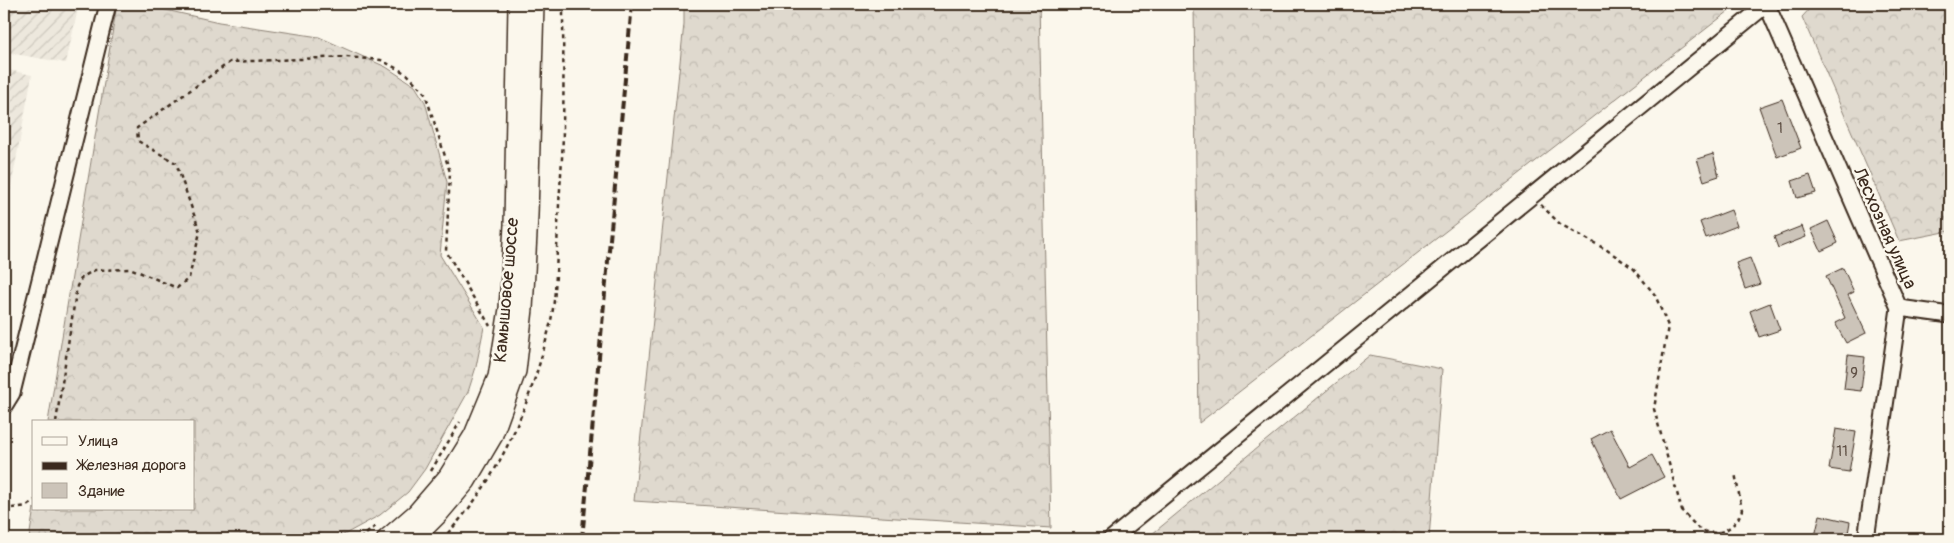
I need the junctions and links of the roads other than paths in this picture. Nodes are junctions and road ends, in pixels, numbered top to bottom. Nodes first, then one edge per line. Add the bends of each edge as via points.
1 (108, 4) edge
2 (518, 4) edge
3 (534, 4) edge
4 (1767, 4) edge
5 (1899, 308) junction
6 (1950, 315) edge
7 (4, 406) edge
8 (386, 539) edge
9 (413, 539) edge
10 (1111, 539) edge
11 (1866, 539) edge

1 - 7 street via 12,393
2 - 8 main road, Камышовое шоссе via 514,225 509,309 498,377 474,435 448,477 417,513
3 - 9 main road, Камышовое шоссе via 527,234 516,371 492,437 466,481
4 - 5 street, Лесхозная улица
4 - 10 street
5 - 6 street
5 - 11 street, Лесхозная улица

